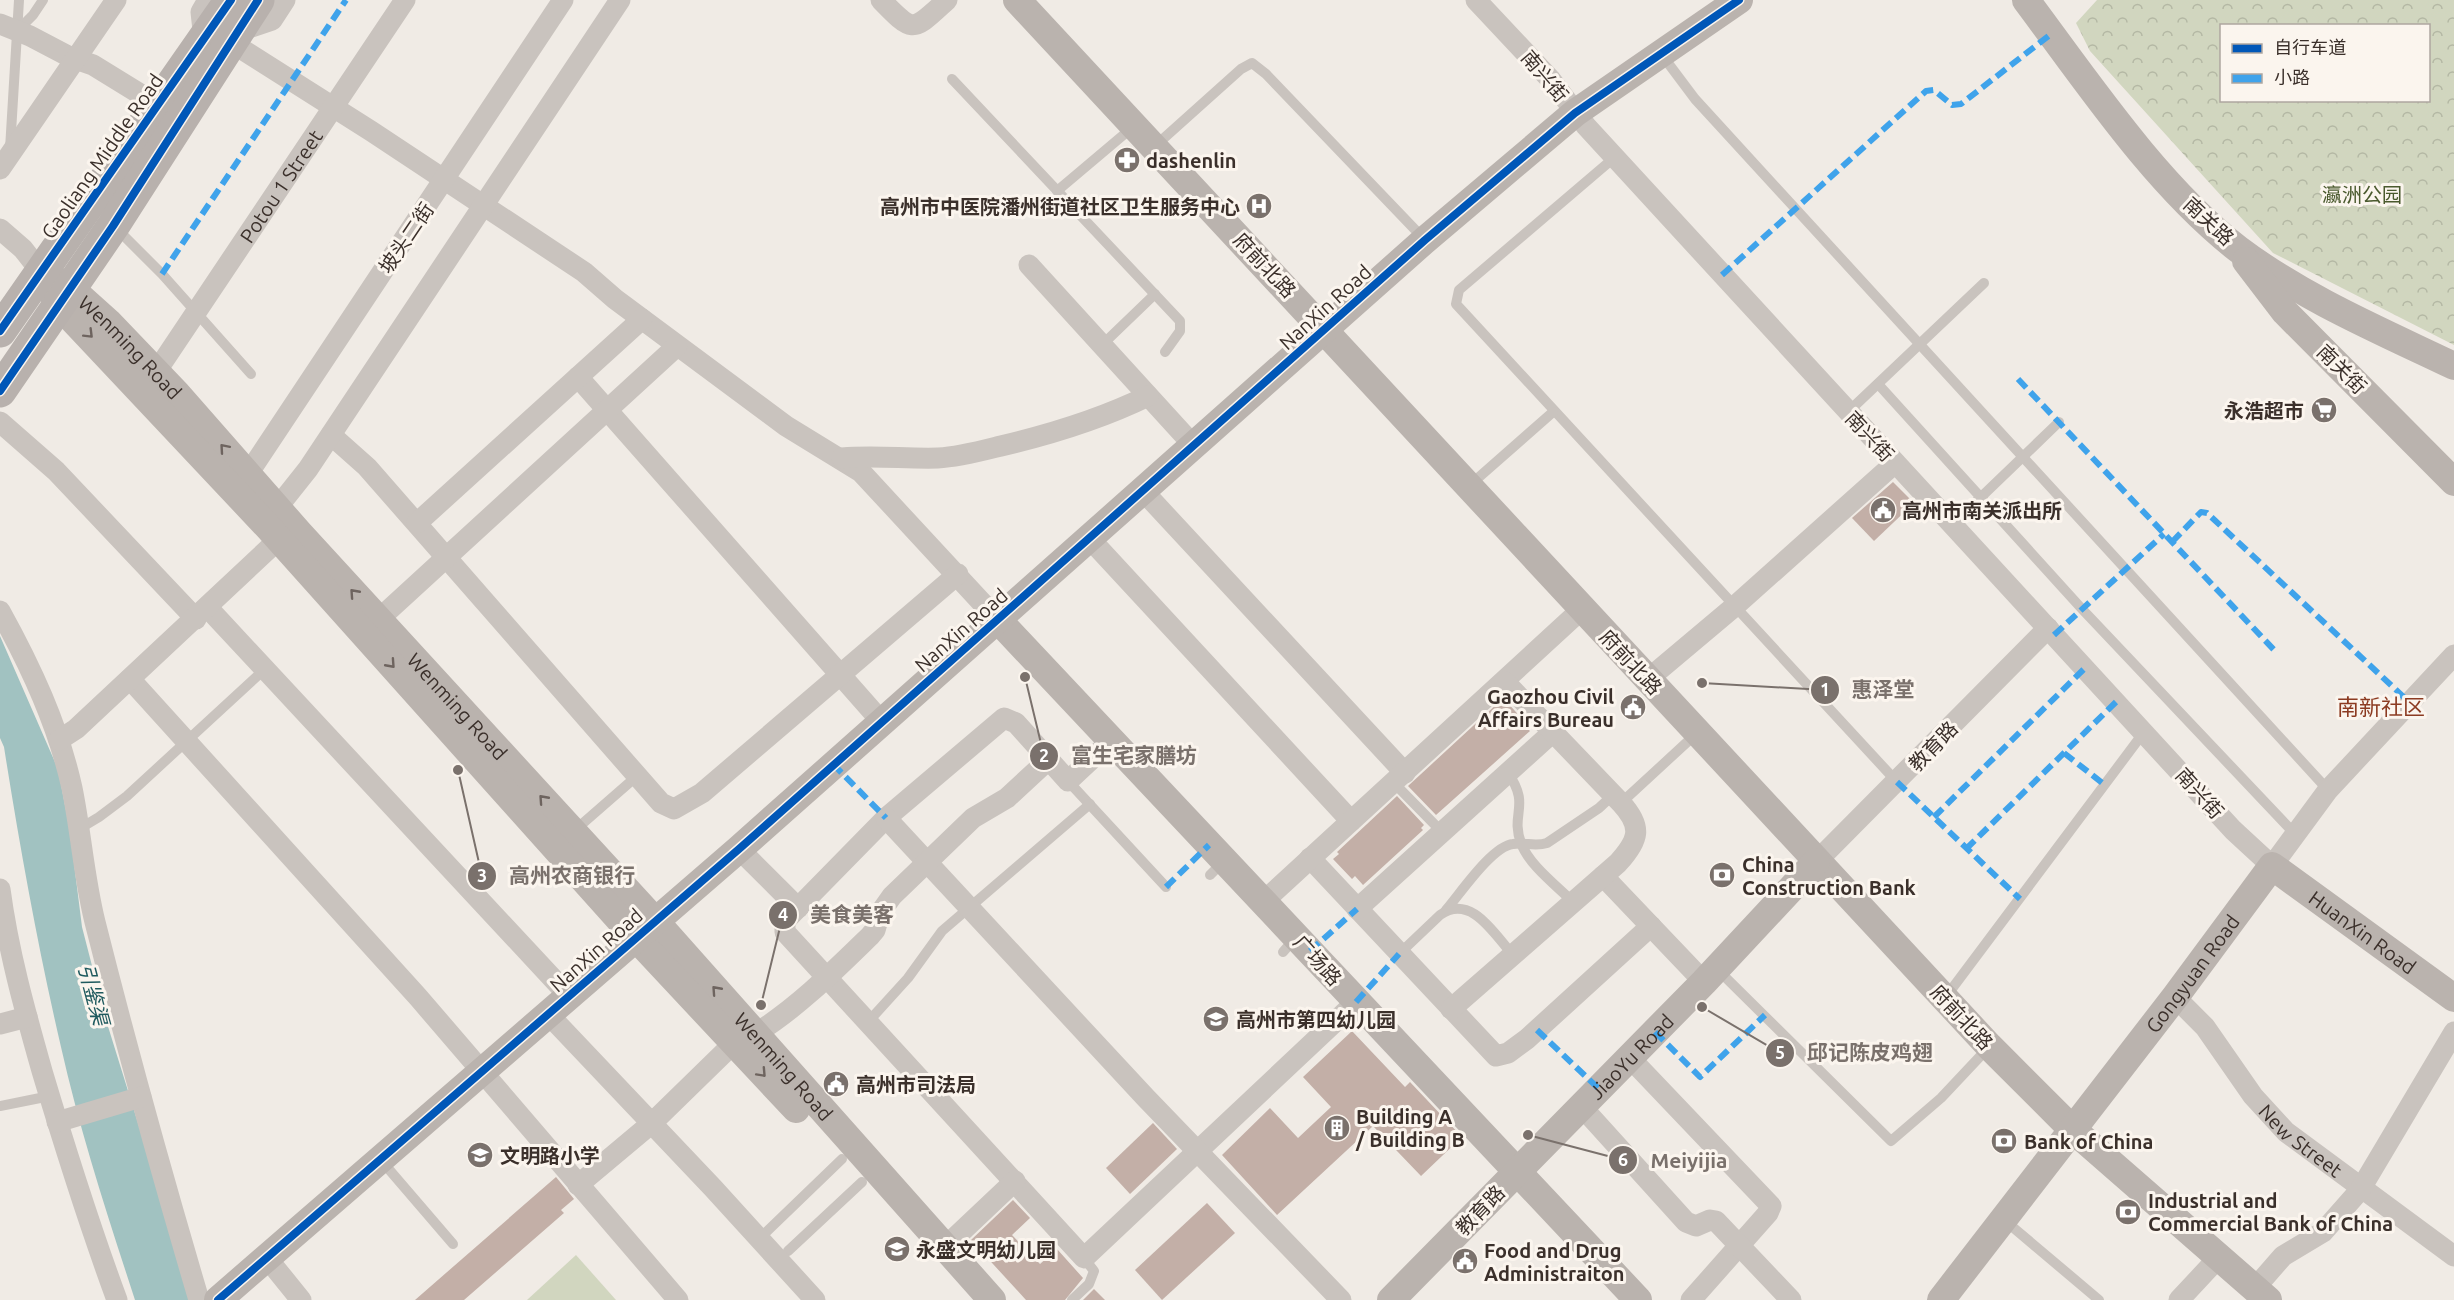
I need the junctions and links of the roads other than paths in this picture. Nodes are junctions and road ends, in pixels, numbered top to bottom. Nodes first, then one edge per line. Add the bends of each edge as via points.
1 (19, 0) edge
2 (43, 0) edge
3 (116, 0) edge
4 (208, 0) edge
5 (231, 0) edge
6 (258, 0) edge
7 (285, 0) edge
8 (405, 0) edge
9 (563, 0) edge
10 (620, 0) edge
11 (881, 0) edge
12 (947, 0) edge
13 (1017, 0) edge
14 (1476, 0) edge
15 (1739, 0) edge
16 (2026, 0) edge
17 (9, 27) edge
18 (224, 39) junction
19 (1660, 52) junction
20 (76, 58) junction
21 (952, 79) dead end
22 (158, 105) junction
23 (335, 108) junction
24 (1575, 113) junction
25 (1134, 126) junction
26 (1154, 147) junction
27 (1615, 157) junction
28 (5, 162) edge
29 (445, 179) junction
30 (1057, 191) junction
31 (484, 205) junction
32 (113, 226) junction
33 (0, 229) edge
34 (1425, 240) junction
35 (2238, 249) junction
36 (1029, 265) dead end
37 (41, 272) junction
38 (1984, 283) dead end
39 (1155, 294) junction
40 (65, 296) junction
41 (196, 313) junction
42 (642, 319) junction
43 (1324, 330) junction
44 (0, 331) edge
45 (1920, 344) junction
46 (1102, 345) junction
47 (677, 346) junction
48 (1165, 352) dead end
49 (2454, 366) edge
50 (156, 372) junction
51 (251, 374) dead end
52 (578, 377) junction
53 (1878, 384) junction
54 (0, 391) edge
55 (1148, 396) junction
56 (607, 411) junction
57 (1554, 412) junction
58 (1848, 412) junction
59 (0, 422) edge
60 (2059, 422) dead end
61 (331, 435) junction
62 (1194, 446) junction
63 (2023, 456) junction
64 (842, 458) junction
65 (1895, 463) junction
66 (248, 474) junction
67 (2454, 482) edge
68 (1469, 486) junction
69 (1144, 492) junction
70 (1980, 497) junction
71 (278, 508) junction
72 (417, 523) junction
73 (1952, 525) junction
74 (279, 539) junction
75 (1090, 539) junction
76 (446, 557) junction
77 (958, 574) junction
78 (1735, 606) junction
79 (1582, 609) junction
80 (0, 611) edge
81 (202, 613) junction
82 (379, 620) junction
83 (998, 620) junction
84 (2048, 628) junction
85 (2454, 655) edge
86 (266, 668) junction
87 (840, 676) junction
88 (130, 679) junction
89 (1647, 680) junction
90 (1505, 682) junction
91 (881, 721) junction
92 (1553, 732) junction
93 (2144, 732) junction
94 (1697, 733) junction
95 (58, 740) junction
96 (186, 740) junction
97 (1112, 740) junction
98 (1048, 760) junction
99 (1508, 772) junction
100 (637, 776) junction
101 (1400, 778) junction
102 (1068, 781) junction
103 (1898, 782) junction
104 (2328, 790) junction
105 (1618, 798) junction
106 (1090, 804) junction
107 (886, 818) junction
108 (1351, 821) junction
109 (79, 829) junction
110 (573, 832) junction
111 (1443, 832) junction
112 (2295, 834) junction
113 (1521, 844) junction
114 (739, 849) junction
115 (1310, 858) junction
116 (927, 862) junction
117 (1816, 862) junction
118 (2272, 866) junction
119 (1603, 876) junction
120 (1166, 887) dead end
121 (0, 889) edge
122 (1264, 901) junction
123 (1573, 902) junction
124 (798, 908) junction
125 (970, 908) junction
126 (1357, 909) junction
127 (1446, 910) junction
128 (1651, 926) junction
129 (645, 930) junction
130 (1399, 954) junction
131 (1513, 955) junction
132 (1710, 975) junction
133 (827, 977) junction
134 (2175, 997) junction
135 (1945, 998) junction
136 (2454, 998) edge
137 (1356, 1002) junction
138 (559, 1005) junction
139 (1450, 1009) junction
140 (27, 1017) junction
141 (868, 1022) junction
142 (0, 1024) edge
143 (2454, 1032) edge
144 (744, 1039) junction
145 (1989, 1046) junction
146 (1629, 1057) junction
147 (482, 1072) junction
148 (50, 1096) junction
149 (134, 1100) junction
150 (0, 1106) edge
151 (1581, 1106) junction
152 (64, 1120) junction
153 (652, 1123) junction
154 (2072, 1129) junction
155 (1197, 1151) junction
156 (380, 1159) junction
157 (842, 1159) junction
158 (1518, 1170) junction
159 (1015, 1181) junction
160 (862, 1182) junction
161 (578, 1185) junction
162 (2362, 1187) junction
163 (2003, 1219) junction
164 (759, 1239) junction
165 (453, 1244) dead end
166 (1739, 1246) junction
167 (944, 1248) junction
168 (789, 1251) dead end
169 (2454, 1256) edge
170 (2219, 1257) junction
171 (267, 1258) junction
172 (1084, 1258) junction
173 (2261, 1294) edge
174 (1946, 1298) edge
175 (812, 1299) edge
176 (117, 1300) edge
177 (199, 1300) edge
178 (218, 1300) edge
179 (301, 1300) edge
180 (678, 1300) edge
181 (966, 1300) edge
182 (992, 1300) edge
183 (1072, 1300) edge
184 (1341, 1300) edge
185 (1391, 1300) edge
186 (1638, 1300) edge
187 (1691, 1300) edge
188 (1791, 1300) edge
189 (2099, 1300) edge
190 (2179, 1300) edge

1 - 17 lane
2 - 17 lane via 33,15
3 - 20 street
4 - 18 street via 201,12
5 - 18 main road, Gaoliang Middle Road
6 - 18 main road, Gaoliang Middle Road
7 - 18 street via 272,20
8 - 23 street, Potou 1 Street
9 - 29 street, 坡头二街
10 - 31 street
11 - 12 street via 903,22 914,26
13 - 25 street, 府前北路
14 - 24 street, 南兴街 via 1551,81
15 - 19 street, NanXin Road
16 - 35 street, 南关路 via 2123,129 2177,191
17 - 20 street
17 - 28 lane
18 - 22 main road, Gaoliang Middle Road
18 - 23 street
18 - 32 main road, Gaoliang Middle Road
19 - 24 street, NanXin Road
19 - 45 lane via 1695,99
20 - 22 street via 93,64
20 - 28 street
21 - 30 lane
22 - 37 main road, Gaoliang Middle Road
23 - 29 street
23 - 41 street, Potou 1 Street
24 - 27 street, 南兴街
24 - 34 street, NanXin Road
25 - 26 street, 府前北路
25 - 30 lane
26 - 34 lane via 1252,63
26 - 43 street, 府前北路
27 - 57 lane via 1459,290 1456,297 1461,312
27 - 58 street, 南兴街
29 - 31 street
29 - 66 street, 坡头二街
30 - 39 lane
31 - 42 street via 584,273
31 - 61 street
32 - 40 main road, Gaoliang Middle Road
32 - 41 lane
33 - 37 street
34 - 43 street, NanXin Road
35 - 49 street, 南关路 via 2309,294
35 - 67 street, 南关街 via 2285,312
36 - 46 street
37 - 40 street, Wenming Road
37 - 44 main road, Gaoliang Middle Road
38 - 45 lane
39 - 46 lane
39 - 48 lane via 1180,321 1181,327
40 - 50 street, Wenming Road via 109,323
40 - 54 main road, Gaoliang Middle Road
40 -> 74 street, Wenming Road
41 - 50 street, Potou 1 Street
41 - 51 lane
42 - 47 street
42 - 52 street
43 - 62 street, NanXin Road
43 - 68 street, 府前北路
45 - 53 lane
45 - 63 lane
46 - 55 street
47 - 56 street
47 - 64 street via 786,426
66 -> 50 street, Wenming Road
52 - 56 street
52 - 72 street
53 - 58 lane
53 - 70 lane
55 - 62 street
55 - 64 street via 1112,414 982,451 940,458
56 - 76 street
56 - 87 street
57 - 68 lane
57 - 78 lane
58 - 65 street, 南兴街
59 - 81 street
60 - 63 lane
61 - 71 street
61 - 72 street
62 - 69 street, NanXin Road
63 - 70 lane
63 - 104 lane
64 - 77 street via 879,489
65 - 73 street, 南兴街
65 - 78 street
66 - 71 street, Wenming Road
68 - 79 street, 府前北路
69 - 75 street, NanXin Road
69 - 101 street
70 - 73 lane
70 - 112 lane
82 -> 71 street, Wenming Road
72 - 76 street
73 - 84 street, 南兴街
74 - 81 street
74 -> 129 street, Wenming Road
75 - 83 street, NanXin Road
75 - 108 street
76 - 82 street
76 - 100 street
77 - 83 street
77 - 87 street
78 - 89 street
78 - 103 lane
79 - 89 street, 府前北路
79 - 90 street
80 - 95 street via 27,661
81 - 86 street
81 - 88 street
110 -> 82 street, Wenming Road
83 - 91 street, NanXin Road
83 - 97 street, 广场路
84 - 93 street, 南兴街
84 - 103 street, 教育路
85 - 104 street, Gongyuan Road
86 - 96 lane
86 - 138 street
87 - 91 street
87 - 100 street via 702,794 681,807 664,805
88 - 95 street via 76,729
88 - 96 street
89 - 94 street, 府前北路
90 - 92 street
90 - 101 street
91 - 114 street, NanXin Road
92 - 99 street
92 - 105 street
93 - 118 street, 南兴街 via 2233,830
93 - 135 lane
94 - 105 lane
94 - 117 street, 府前北路
95 - 109 street
96 - 109 lane via 127,796
96 - 147 street
97 - 102 street
97 - 122 street, 广场路 via 1217,868
98 - 102 street
98 - 107 street via 1016,723 1004,718
98 - 116 street via 1007,798 973,818
99 - 111 street
99 - 113 lane via 1521,801 1517,825
100 - 110 lane
101 - 108 street
101 - 111 lane
102 - 106 lane
103 - 117 street, 教育路
104 - 112 street, Gongyuan Road
105 - 113 lane via 1547,843
105 - 119 street via 1634,818 1635,839
106 - 120 lane
106 - 125 lane
107 - 116 street
107 - 124 street
108 - 115 street
109 - 149 street via 94,919
110 - 129 street, Wenming Road
111 - 126 street
112 - 118 street, Gongyuan Road
113 - 123 lane
113 - 127 lane via 1504,847
114 - 124 street
114 - 129 street, NanXin Road
115 - 122 street
115 - 126 street
116 - 125 street
116 - 133 street via 885,905 875,930
117 - 132 street, JiaoYu Road
117 - 135 street, 府前北路
118 - 134 street, Gongyuan Road
118 - 136 street, HuanXin Road
119 - 123 street
119 - 128 street
121 - 140 street
122 - 137 street, 广场路 via 1290,944
123 - 131 street
124 - 133 street via 784,924 785,932
125 - 141 lane via 933,941 908,978
125 - 155 street
126 - 130 street
127 - 130 lane
127 - 131 lane via 1462,907 1475,914
128 - 132 street
128 - 139 street via 1527,1039 1502,1056 1491,1053
129 - 138 street, NanXin Road
129 - 144 street, Wenming Road
130 - 139 street
131 - 139 street
132 - 145 lane via 1891,1142 1941,1098
132 - 146 street, JiaoYu Road
133 - 141 street
133 - 144 street via 773,1023
134 - 154 street, Gongyuan Road
134 - 162 street, New Street via 2205,1027 2275,1121
135 - 145 street, 府前北路
137 - 155 street
137 - 158 street, 广场路
138 - 147 street, NanXin Road
138 - 153 street
140 - 142 street
140 - 148 street
141 - 159 street
143 - 162 street
144 - 153 street
144 -> 157 street, Wenming Road
144 - 167 street, Wenming Road
145 - 154 street, 府前北路
146 - 151 street, JiaoYu Road
146 - 166 street via 1771,1206
147 - 156 street, NanXin Road
147 - 161 street
148 - 150 lane
148 - 152 street
149 - 152 street
149 - 177 street
151 - 158 street, JiaoYu Road
151 - 166 street via 1686,1222 1696,1226 1714,1220
152 - 176 street
153 - 161 street
153 - 164 street
154 - 163 street, Gongyuan Road
154 - 170 street, 府前北路
155 - 172 street
155 - 184 street
156 - 165 lane
156 - 171 street, NanXin Road
157 - 160 street, Wenming Road
157 - 164 lane
158 - 185 street, 教育路
158 - 186 street, 广场路
159 - 167 street
159 - 172 street
160 - 168 lane
160 - 181 street, Wenming Road
161 - 180 street
162 - 169 street, New Street
162 - 173 street via 2324,1232 2283,1256
163 - 174 street, Gongyuan Road
163 - 189 lane
164 - 175 street
166 - 187 street
166 - 188 street
167 - 182 street, Wenming Road
170 - 173 street, 府前北路
170 - 190 street
171 - 178 street, NanXin Road
171 - 179 street
172 - 183 lane via 1095,1274

